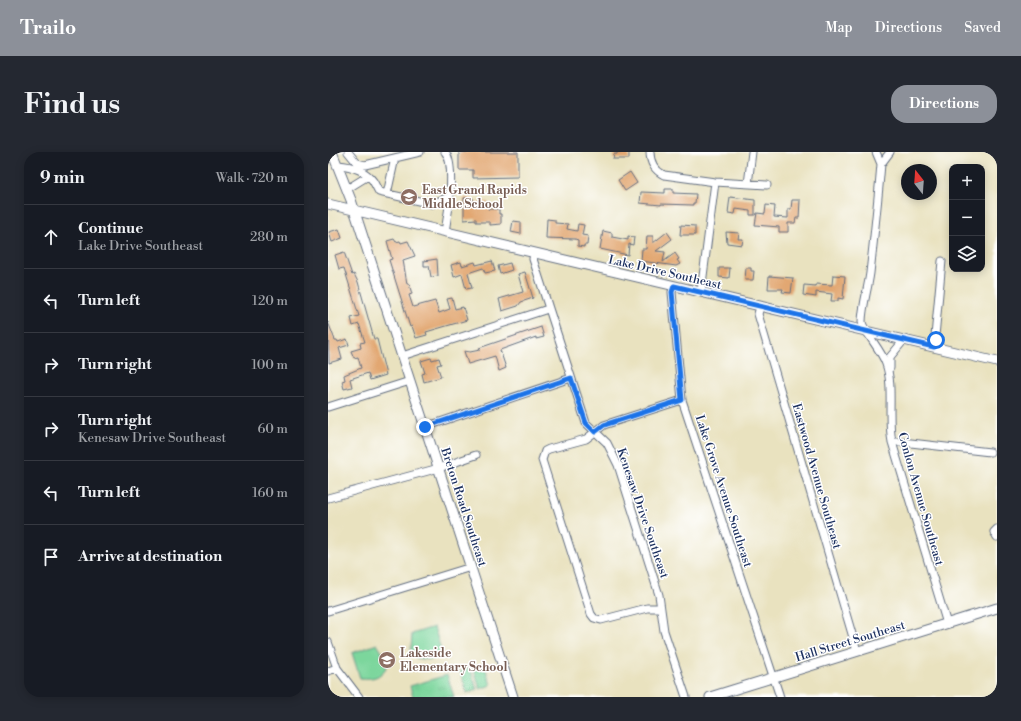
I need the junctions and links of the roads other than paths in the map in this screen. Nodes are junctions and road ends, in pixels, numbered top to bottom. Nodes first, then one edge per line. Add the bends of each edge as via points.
1 (332, 152) edge
2 (348, 152) edge
3 (420, 152) edge
4 (444, 152) edge
5 (650, 152) edge
6 (752, 152) edge
7 (876, 152) edge
8 (890, 152) edge
9 (395, 158) junction
10 (881, 164) junction
11 (338, 165) junction
12 (368, 176) junction
13 (715, 182) junction
14 (748, 184) junction
15 (767, 185) dead end
16 (347, 189) junction
17 (387, 194) junction
18 (450, 197) junction
19 (328, 204) edge
20 (355, 211) junction
21 (445, 232) junction
22 (534, 254) junction
23 (942, 261) dead end
24 (674, 286) junction
25 (701, 292) junction
26 (760, 307) junction
27 (548, 309) junction
28 (867, 332) junction
29 (904, 340) junction
30 (934, 347) junction
31 (402, 356) junction
32 (997, 362) edge
33 (571, 378) junction
34 (890, 378) junction
35 (410, 381) junction
36 (682, 400) junction
37 (328, 407) edge
38 (425, 427) junction
39 (595, 432) junction
40 (892, 442) junction
41 (990, 452) dead end
42 (476, 455) dead end
43 (439, 468) junction
44 (328, 498) edge
45 (997, 529) edge
46 (997, 537) edge
47 (471, 567) junction
48 (660, 608) junction
49 (997, 608) edge
50 (328, 611) edge
51 (946, 624) junction
52 (328, 642) edge
53 (857, 651) junction
54 (337, 668) junction
55 (328, 670) edge
56 (773, 677) junction
57 (359, 697) edge
58 (513, 697) edge
59 (686, 697) edge
60 (710, 697) edge
61 (780, 697) edge

1 - 11 main road, Breton Road Southeast
2 - 9 street via 353,160 361,164
3 - 9 street
4 - 18 street via 450,163
5 - 13 street via 653,166 658,172
6 - 14 street
7 - 10 street
8 - 10 street
9 - 17 street
10 - 28 street via 870,274 862,322
11 - 12 street via 348,166
11 - 16 main road, Breton Road Southeast
12 - 16 street
12 - 17 street via 379,192
13 - 14 street
13 - 25 street
14 - 15 street
16 - 20 main road, Breton Road Southeast
17 - 18 street via 432,204
18 - 21 street
19 - 20 main road, Lake Drive Southeast
20 - 21 main road, Lake Drive Southeast
20 - 31 main road, Breton Road Southeast
21 - 22 main road, Lake Drive Southeast
22 - 24 main road, Lake Drive Southeast
22 - 27 street, Kenesaw Drive Southeast via 533,259
23 - 30 street
24 - 25 main road, Lake Drive Southeast
24 - 36 street, Lake Grove Avenue Southeast via 672,292
25 - 26 main road, Lake Drive Southeast
26 - 28 main road, Lake Drive Southeast
26 - 53 street, Eastwood Avenue Southeast via 758,314
27 - 31 street
27 - 33 street, Kenesaw Drive Southeast
28 - 29 main road, Lake Drive Southeast
28 - 34 street, Conlon Avenue Southeast via 881,350
29 - 30 main road, Lake Drive Southeast
29 - 34 street, Conlon Avenue Southeast via 890,357
30 - 32 main road, Lake Drive Southeast
31 - 35 main road, Breton Road Southeast
33 - 38 street
33 - 39 street, Kenesaw Drive Southeast via 586,423
34 - 40 street, Conlon Avenue Southeast via 889,421
35 - 37 street
35 - 38 main road, Breton Road Southeast
36 - 39 street via 604,425
36 - 56 street, Lake Grove Avenue Southeast
38 - 43 main road, Breton Road Southeast
39 - 48 street, Kenesaw Drive Southeast via 607,443 618,465 659,596
39 - 48 street via 590,438 549,449 542,455 591,614 601,620 647,608
40 - 41 street
40 - 51 street, Conlon Avenue Southeast
42 - 43 street
43 - 44 street
43 - 47 main road, Breton Road Southeast
45 - 46 street via 994,532
47 - 50 street
47 - 58 main road, Breton Road Southeast
48 - 59 street, Kenesaw Drive Southeast via 664,631
49 - 51 main road, Hall Street Southeast
51 - 53 main road, Hall Street Southeast
52 - 54 street
53 - 56 main road, Hall Street Southeast
54 - 55 street
54 - 57 street
56 - 60 main road, Hall Street Southeast
56 - 61 street, Lake Grove Avenue Southeast

